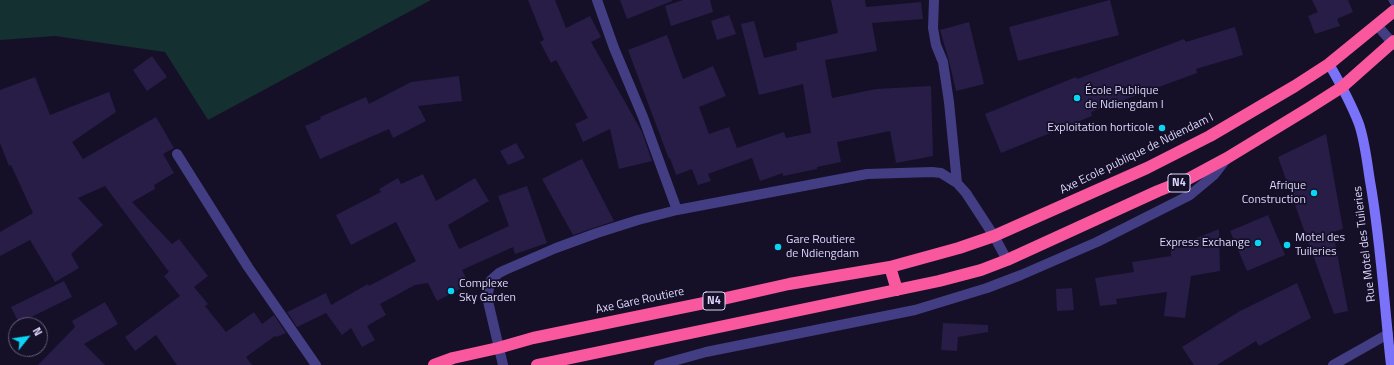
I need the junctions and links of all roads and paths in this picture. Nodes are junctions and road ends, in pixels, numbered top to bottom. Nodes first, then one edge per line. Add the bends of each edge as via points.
1 (597, 0) edge
2 (934, 0) edge
3 (1392, 0) edge
4 (1394, 3) edge
5 (1394, 11) edge
6 (1377, 25) junction
7 (1393, 43) edge
8 (1329, 64) junction
9 (1342, 87) junction
10 (177, 154) dead end
11 (1227, 158) junction
12 (957, 183) junction
13 (677, 210) junction
14 (994, 236) junction
15 (1006, 260) junction
16 (890, 267) junction
17 (897, 290) junction
18 (1388, 334) junction
19 (498, 348) junction
20 (316, 365) edge
21 (434, 365) edge
22 (503, 365) edge
23 (538, 365) edge
24 (659, 365) edge
25 (1333, 365) edge
26 (1391, 365) edge

1 - 13 street
2 - 12 street via 933,28 943,62
3 - 4 lane
5 - 6 highway, Axe Ecole publique de Ndiendam I
6 - 7 street
6 - 8 highway, Axe Ecole publique de Ndiendam I
7 - 9 highway
8 - 9 street, Rue Motel des Tuileries
8 - 14 highway, Axe Ecole publique de Ndiendam I / N4 via 1210,136 1147,168
9 - 11 highway, N4
9 - 18 street, Rue Motel des Tuileries via 1365,148 1377,223
10 - 20 street via 248,267
11 - 15 highway, N4 via 1188,179
11 - 24 street via 1214,175 1190,195 1097,242 994,286 915,310 706,352
12 - 13 street via 940,173 932,172 867,174
12 - 14 street
13 - 19 street via 597,233 499,273 491,280 487,297
14 - 15 street
14 - 16 highway, Axe Gare Routiere / N4
15 - 17 highway, N4 via 981,270
16 - 17 highway
16 - 19 highway, Axe Gare Routiere / N4 via 789,284 533,338
17 - 23 highway, N4
18 - 25 street
18 - 26 street, Rue Motel des Tuileries
19 - 21 highway, Axe Gare Routiere / N4
19 - 22 street

